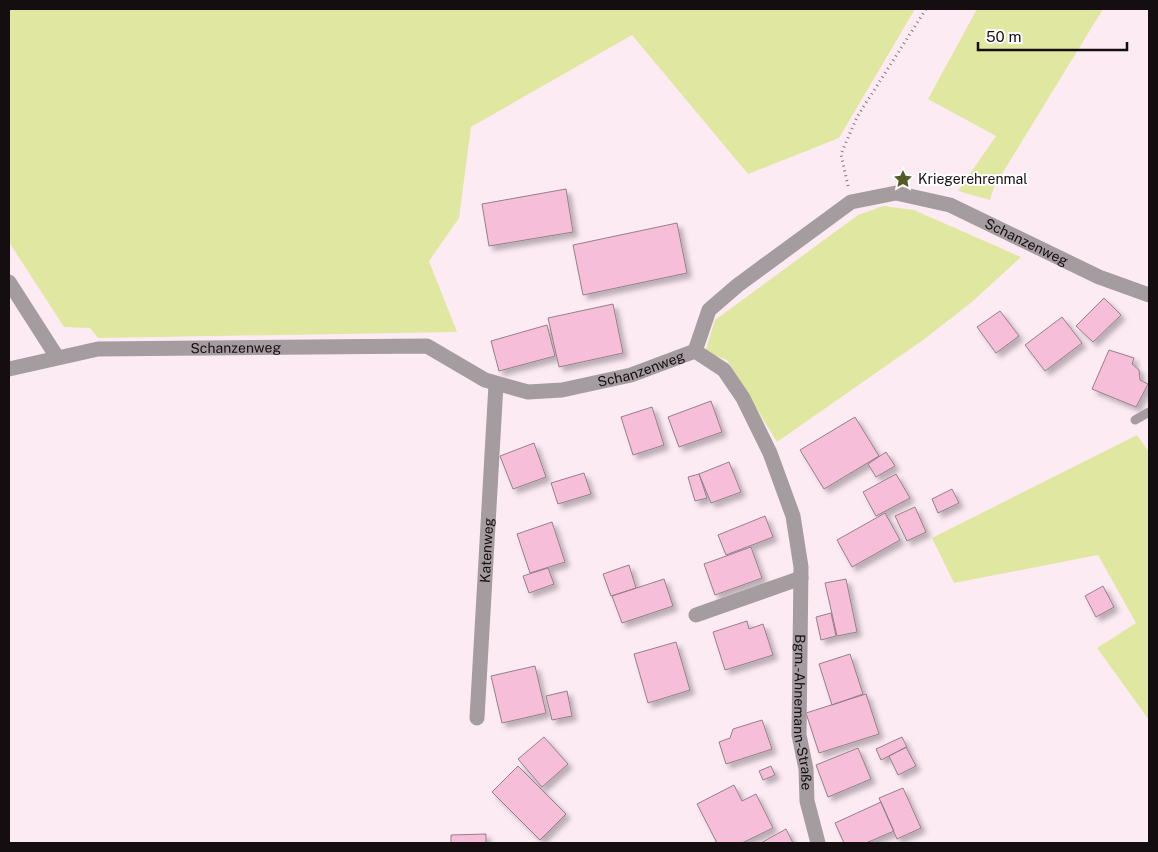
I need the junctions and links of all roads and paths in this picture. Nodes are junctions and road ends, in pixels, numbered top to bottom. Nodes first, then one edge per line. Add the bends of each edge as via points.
1 (926, 9) edge
2 (851, 202) junction
3 (9, 282) edge
4 (1149, 295) edge
5 (696, 351) junction
6 (57, 357) junction
7 (9, 369) edge
8 (496, 384) junction
9 (1149, 412) edge
10 (1135, 420) dead end
11 (801, 578) junction
12 (696, 615) dead end
13 (477, 718) dead end
14 (818, 843) edge

1 - 2 path via 857,117 841,154
2 - 4 street, Schanzenweg via 896,193 950,205 1099,277
2 - 5 street, Schanzenweg via 709,310
3 - 6 street
5 - 8 street, Schanzenweg via 630,375 562,390 528,392
5 - 11 street, Bgm.-Ahnemann-Straße via 724,370 743,398 770,453 793,516
6 - 7 street, Schanzenweg
6 - 8 street, Schanzenweg via 98,349 427,346
8 - 13 street, Katenweg
9 - 10 lane
11 - 12 street
11 - 14 street, Bgm.-Ahnemann-Straße via 799,735 806,769 807,800

